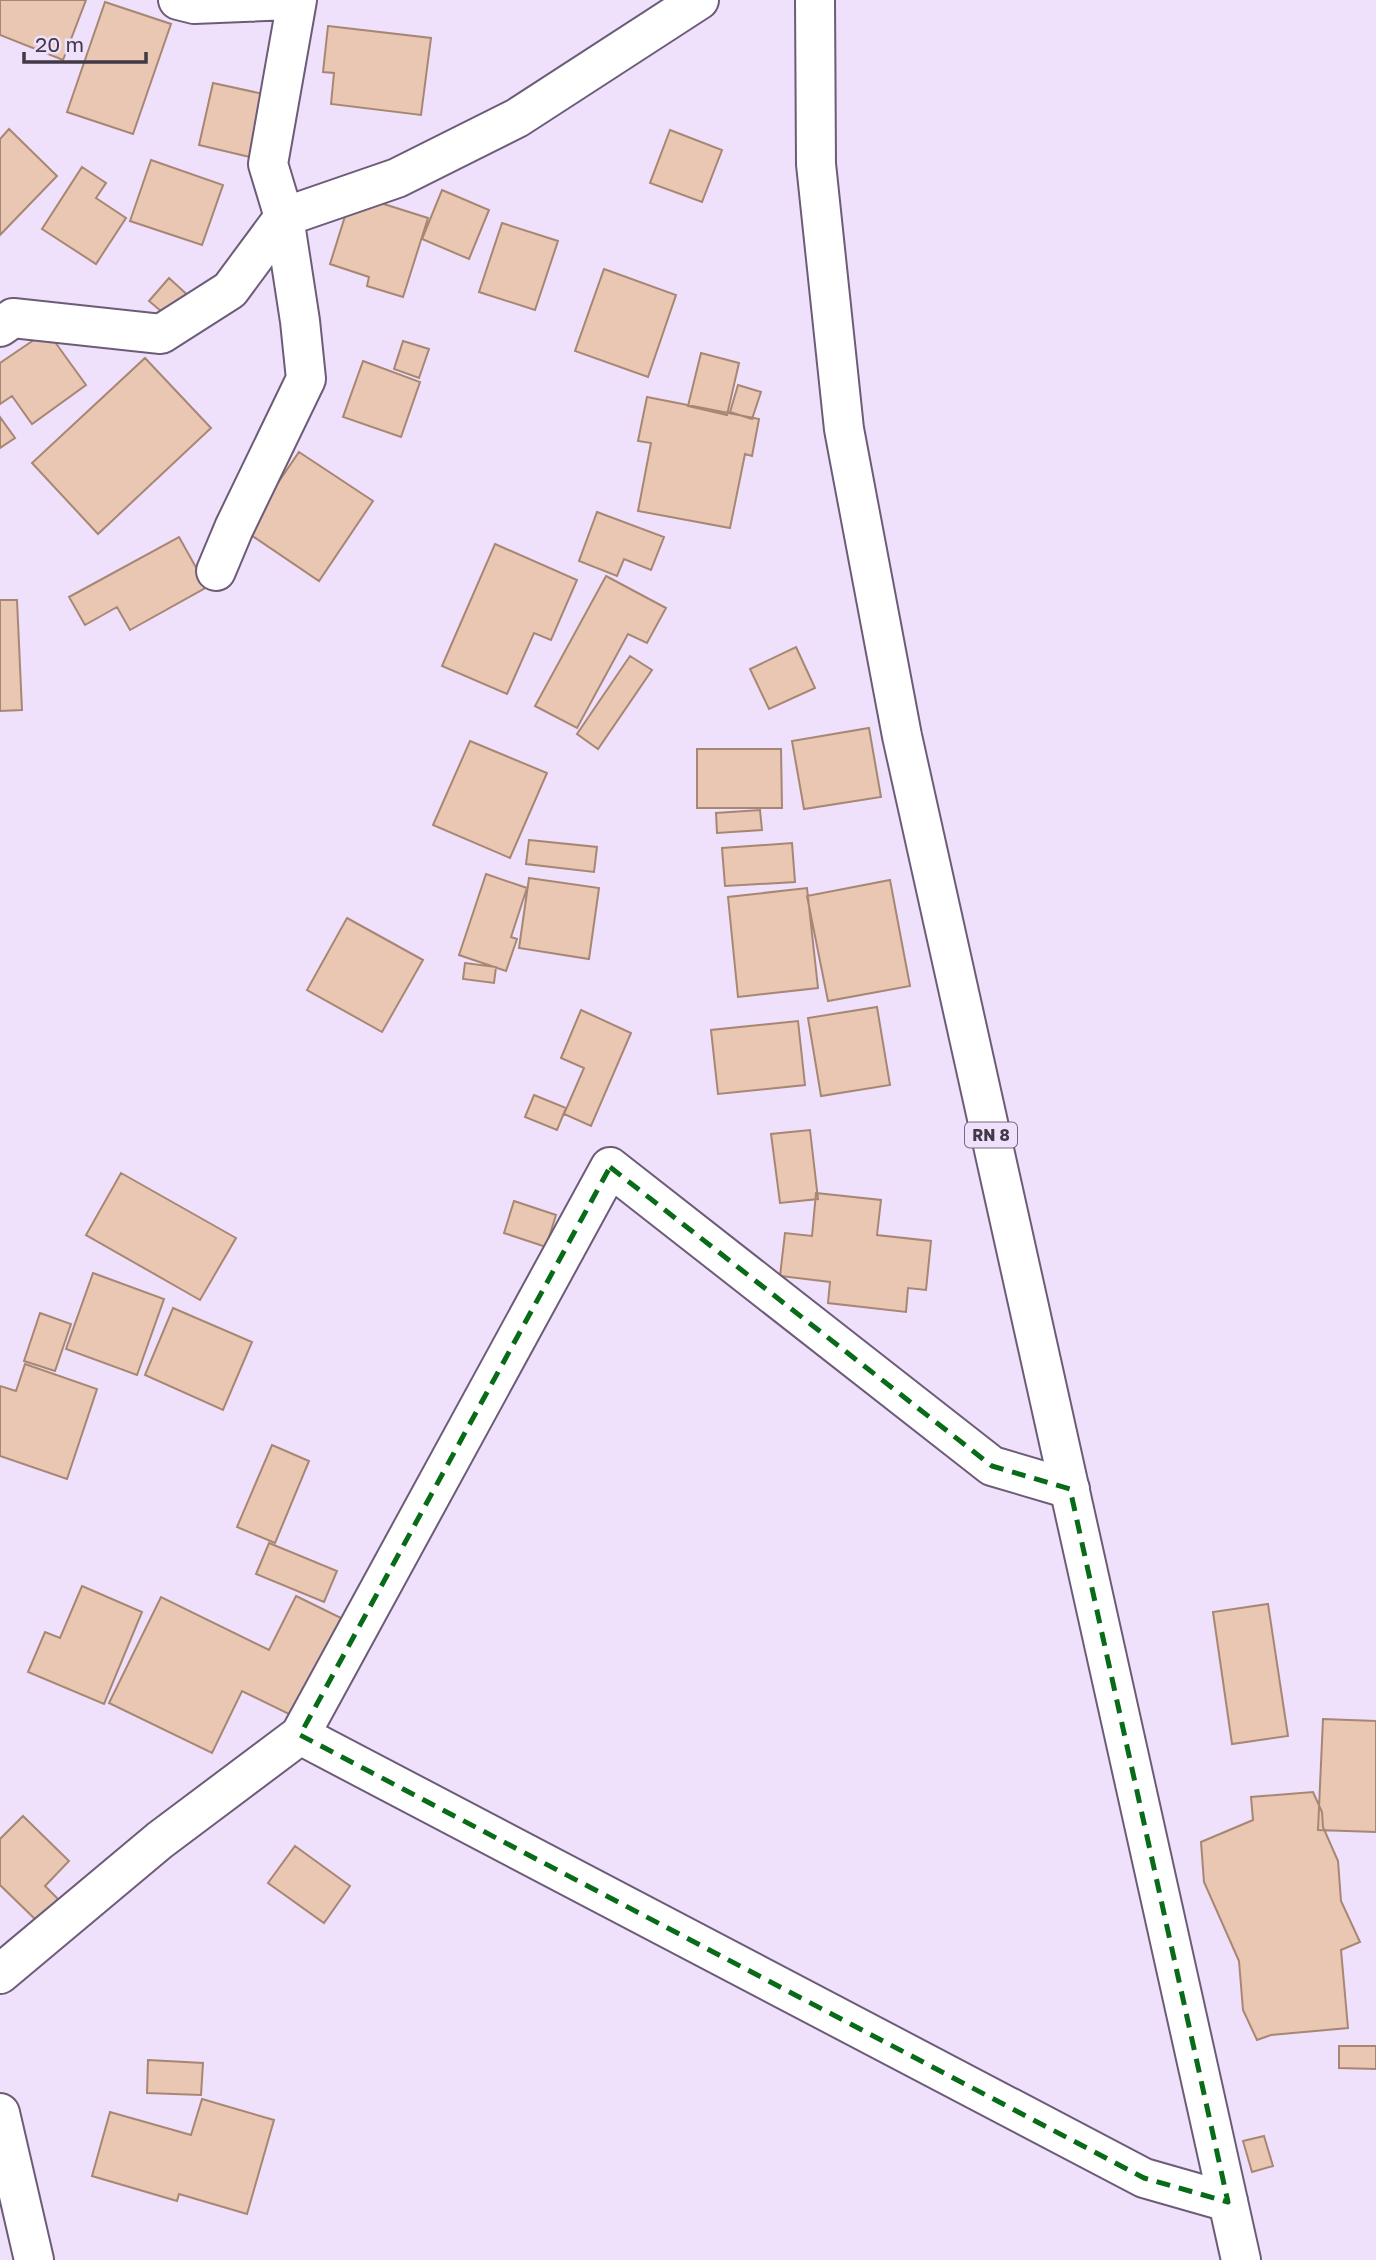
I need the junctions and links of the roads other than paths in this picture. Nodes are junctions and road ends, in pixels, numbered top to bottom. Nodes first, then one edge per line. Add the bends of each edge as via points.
1 (178, 0) edge
2 (290, 0) edge
3 (297, 0) edge
4 (699, 0) edge
5 (815, 0) edge
6 (284, 217) junction
7 (0, 327) edge
8 (216, 571) dead end
9 (1070, 1489) junction
10 (300, 1735) junction
11 (0, 1974) edge
12 (0, 2113) edge
13 (1228, 2202) junction
14 (34, 2260) edge
15 (1241, 2260) edge

1 - 2 street via 194,4
3 - 6 street via 268,164
4 - 6 street via 517,118 397,178
5 - 9 street, RN 8 via 816,164 844,429 902,736
6 - 7 street via 230,290 161,334 13,318
6 - 8 street via 306,379
9 - 10 street via 992,1466 610,1167
9 - 13 street, RN 8
10 - 11 street via 160,1840
10 - 13 street via 1144,2178
12 - 14 street
13 - 15 street, RN 8

